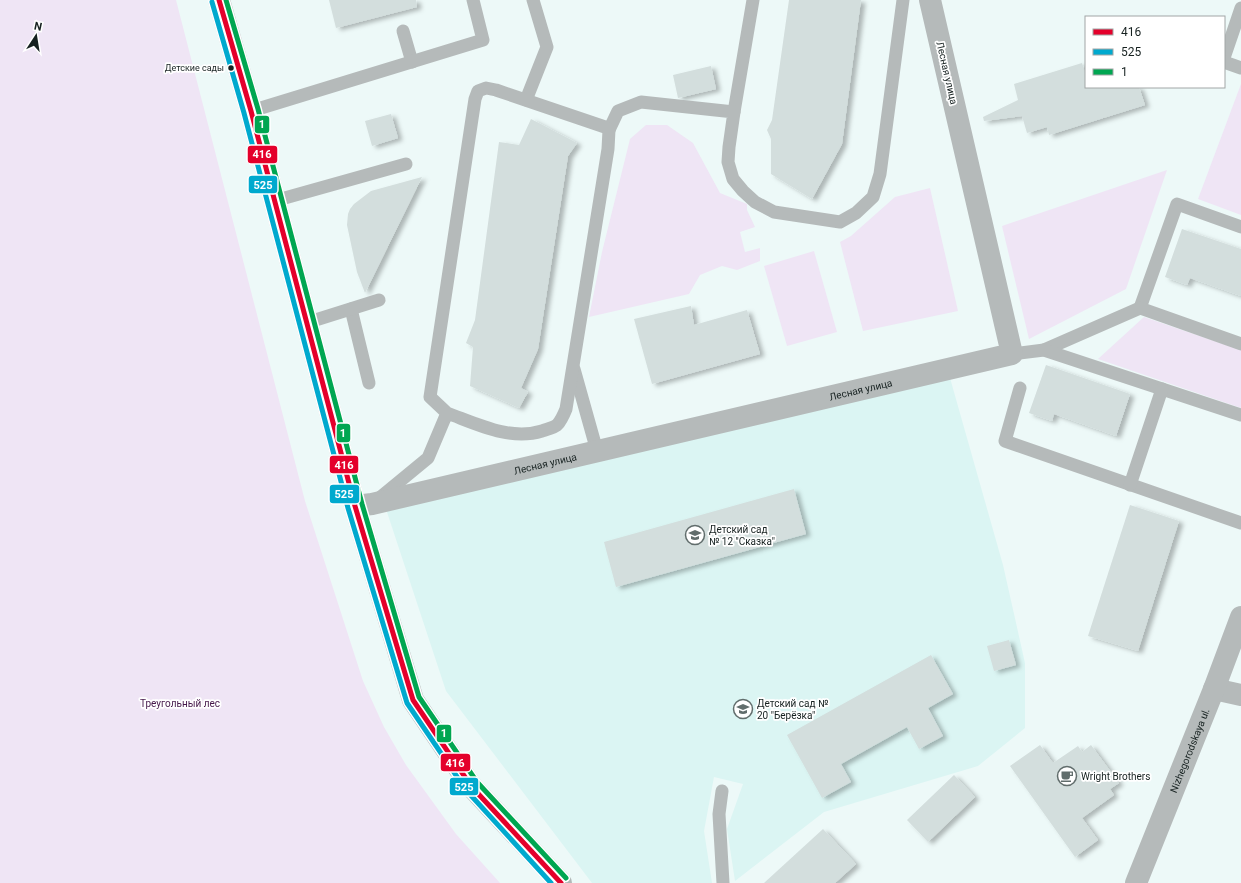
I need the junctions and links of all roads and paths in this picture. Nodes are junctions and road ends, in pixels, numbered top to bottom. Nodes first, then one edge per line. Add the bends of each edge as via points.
1 (219, 0) edge
2 (473, 0) edge
3 (533, 0) edge
4 (753, 0) edge
5 (903, 0) edge
6 (930, 0) edge
7 (1241, 8) edge
8 (403, 32) dead end
9 (1225, 55) edge
10 (412, 62) junction
11 (1225, 62) edge
12 (1241, 68) edge
13 (526, 100) junction
14 (251, 112) junction
15 (734, 112) junction
16 (609, 130) junction
17 (406, 164) dead end
18 (274, 201) junction
19 (1241, 227) edge
20 (379, 300) dead end
21 (1140, 308) junction
22 (351, 309) junction
23 (306, 323) junction
24 (1241, 344) edge
25 (1044, 350) junction
26 (1012, 354) junction
27 (573, 365) junction
28 (369, 383) dead end
29 (1020, 388) dead end
30 (1162, 389) junction
31 (447, 413) junction
32 (1241, 415) edge
33 (597, 451) junction
34 (1130, 485) junction
35 (364, 505) junction
36 (1241, 523) edge
37 (1241, 617) edge
38 (1214, 689) junction
39 (1241, 695) edge
40 (722, 791) dead end
41 (561, 883) edge
42 (723, 883) edge
43 (1136, 883) edge

1 - 14 main road
2 - 10 lane via 483,40
3 - 13 lane via 547,47
4 - 15 lane
5 - 15 lane via 880,174 873,198 856,213 840,222 774,212 755,202 733,179 728,162
6 - 26 street, Лесная улица
7 - 9 lane
8 - 10 lane
10 - 14 lane
11 - 12 lane
13 - 16 lane
13 - 31 lane via 486,88 478,91 475,99 430,397
14 - 18 main road
15 - 16 lane via 641,102 618,111
16 - 27 lane
17 - 18 lane
18 - 23 main road
19 - 21 lane via 1177,204
20 - 22 lane
21 - 24 lane
21 - 25 lane
22 - 23 lane
22 - 28 lane
23 - 35 main road
25 - 26 lane
25 - 30 lane
26 - 33 street, Лесная улица
27 - 31 lane via 566,409 557,424 550,429 530,434 499,432
27 - 33 lane
29 - 34 lane via 1005,441
30 - 32 lane
30 - 34 lane
31 - 35 lane via 428,458
33 - 35 street, Лесная улица
34 - 36 lane
35 - 41 main road via 413,700 471,786
37 - 38 street, Nizhegorodskaya ul.
38 - 39 street
38 - 43 street, Nizhegorodskaya ul.
40 - 42 lane via 719,814

